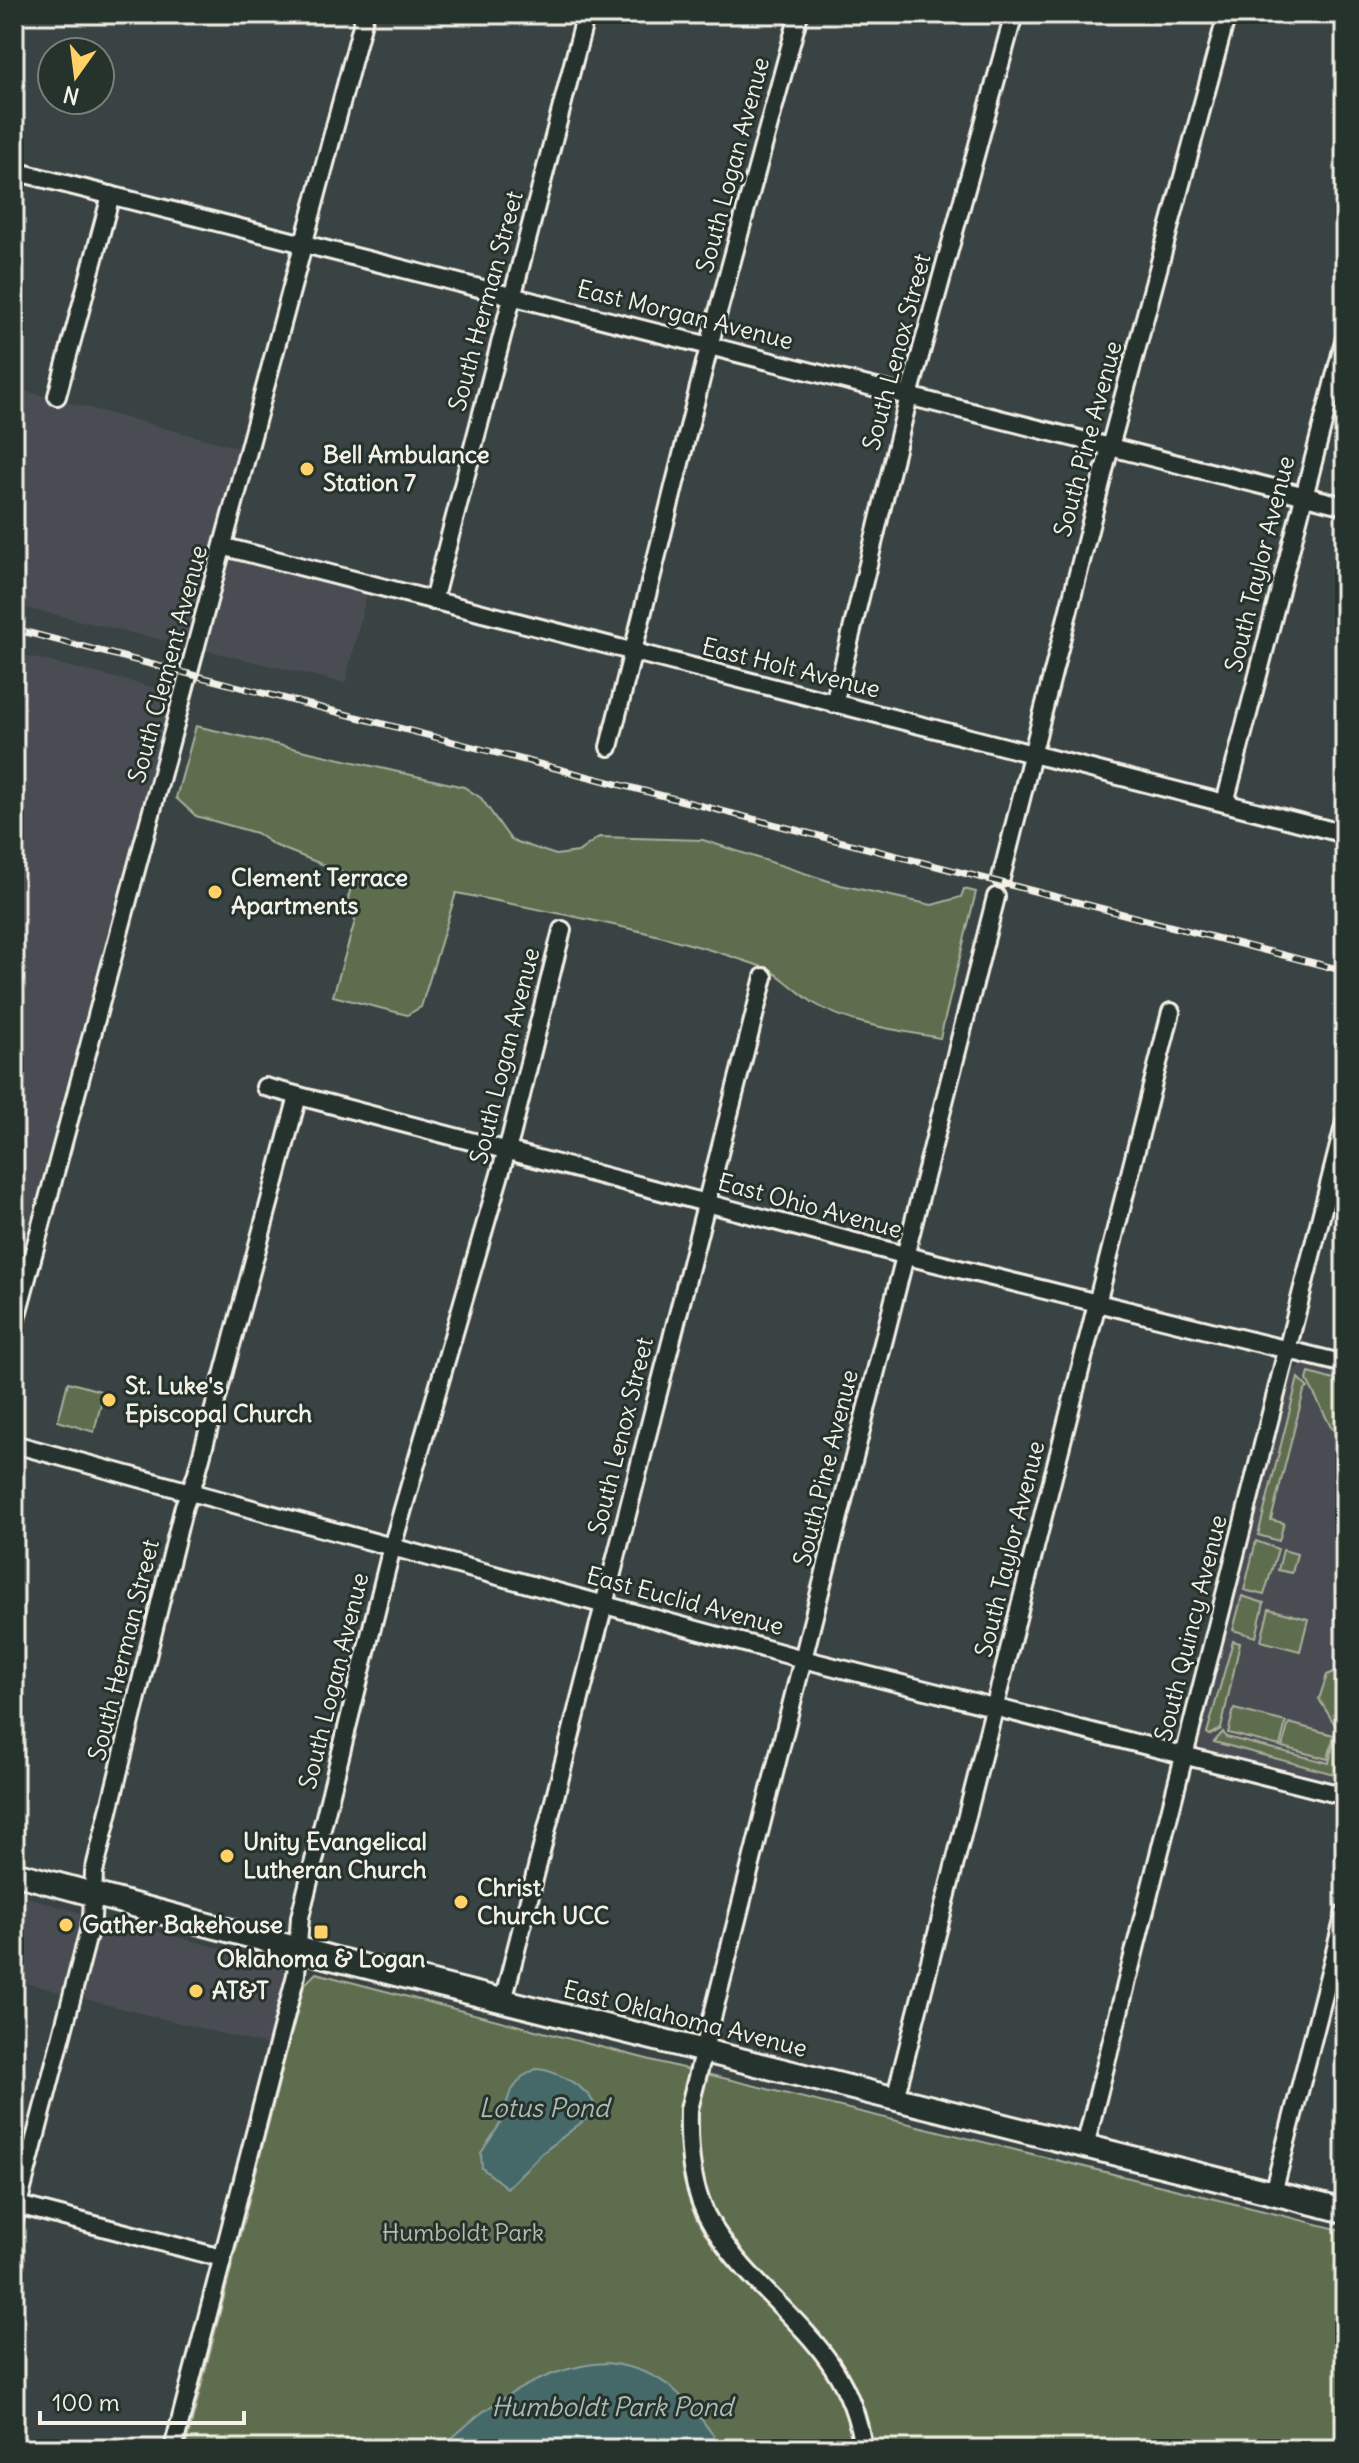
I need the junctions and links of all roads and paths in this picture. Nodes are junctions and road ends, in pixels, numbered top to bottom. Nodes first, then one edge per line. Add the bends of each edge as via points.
1 (365, 14) edge
2 (586, 14) edge
3 (799, 14) edge
4 (1014, 14) edge
5 (1227, 14) edge
6 (14, 171) edge
7 (111, 195) junction
8 (304, 244) junction
9 (511, 296) junction
10 (1345, 338) edge
11 (709, 346) junction
12 (57, 396) dead end
13 (909, 396) junction
14 (1110, 447) junction
15 (1302, 495) junction
16 (1345, 506) edge
17 (225, 547) junction
18 (433, 601) junction
19 (633, 652) junction
20 (834, 704) junction
21 (609, 747) dead end
22 (1032, 754) junction
23 (1225, 803) junction
24 (1345, 834) edge
25 (1001, 878) dead end
26 (996, 897) dead end
27 (562, 930) dead end
28 (764, 977) dead end
29 (1171, 1012) dead end
30 (265, 1087) dead end
31 (298, 1096) junction
32 (1345, 1122) edge
33 (506, 1151) junction
34 (705, 1203) junction
35 (905, 1255) junction
36 (1097, 1303) junction
37 (14, 1326) edge
38 (1287, 1350) junction
39 (1345, 1364) edge
40 (14, 1444) edge
41 (190, 1491) junction
42 (392, 1547) junction
43 (602, 1604) junction
44 (803, 1659) junction
45 (994, 1707) junction
46 (1184, 1755) junction
47 (1345, 1796) edge
48 (14, 1873) edge
49 (94, 1894) junction
50 (1345, 1913) edge
51 (299, 1949) junction
52 (503, 2001) junction
53 (702, 2050) junction
54 (895, 2099) junction
55 (1085, 2146) junction
56 (1273, 2193) junction
57 (15, 2209) edge
58 (1345, 2211) edge
59 (222, 2258) junction
60 (173, 2449) edge
61 (863, 2449) edge

1 - 8 street, South Clement Avenue
2 - 9 street, South Herman Street
3 - 11 street, South Logan Avenue
4 - 13 street, South Lenox Street
5 - 14 street, South Pine Avenue
6 - 7 street, East Morgan Avenue
7 - 8 street, East Morgan Avenue
7 - 12 street
8 - 9 street, East Morgan Avenue
8 - 17 street, South Clement Avenue
9 - 11 street, East Morgan Avenue
9 - 18 street, South Herman Street
10 - 15 street, South Taylor Avenue
11 - 13 street, East Morgan Avenue
11 - 19 street, South Logan Avenue
13 - 14 street, East Morgan Avenue
13 - 20 street, South Lenox Street
14 - 15 street, East Morgan Avenue
14 - 22 street, South Pine Avenue
15 - 16 street, East Morgan Avenue
15 - 23 street, South Taylor Avenue
17 - 18 street, East Holt Avenue
17 - 37 street, South Clement Avenue
18 - 19 street, East Holt Avenue
19 - 20 street, East Holt Avenue
19 - 21 street, South Logan Avenue
20 - 22 street, East Holt Avenue
22 - 23 street, East Holt Avenue
22 - 25 street, South Pine Avenue
23 - 24 street, East Holt Avenue
26 - 35 street, South Pine Avenue
27 - 33 street, South Logan Avenue
28 - 34 street, South Lenox Street
29 - 36 street, South Taylor Avenue
30 - 31 street, East Ohio Avenue
31 - 33 street, East Ohio Avenue
31 - 41 street, South Herman Street
32 - 38 street, South Quincy Avenue
33 - 34 street, East Ohio Avenue
33 - 42 street, South Logan Avenue
34 - 35 street, East Ohio Avenue
34 - 43 street, South Lenox Street
35 - 36 street, East Ohio Avenue
35 - 44 street, South Pine Avenue
36 - 38 street, East Ohio Avenue
36 - 45 street, South Taylor Avenue
38 - 39 street, East Ohio Avenue
38 - 46 street, South Quincy Avenue
40 - 41 street, East Euclid Avenue
41 - 42 street, East Euclid Avenue
41 - 49 street, South Herman Street via 94,1872
42 - 43 street, East Euclid Avenue
42 - 51 street, South Logan Avenue via 300,1917
43 - 44 street, East Euclid Avenue
43 - 52 street, South Lenox Street
44 - 45 street, East Euclid Avenue
44 - 53 street, South Pine Avenue
45 - 46 street, East Euclid Avenue
45 - 54 street, South Taylor Avenue
46 - 47 street, East Euclid Avenue
46 - 55 street, South Quincy Avenue
48 - 49 main road, East Oklahoma Avenue
49 - 51 main road, East Oklahoma Avenue
49 - 57 street, South Herman Street via 91,1923
50 - 56 street
51 - 52 main road, East Oklahoma Avenue
51 - 59 street, South Logan Avenue
52 - 53 main road, East Oklahoma Avenue
53 - 54 main road, East Oklahoma Avenue
53 - 61 street, South Pine Avenue via 689,2109 688,2146 696,2188 711,2225 746,2272 836,2368 859,2420
54 - 55 main road, East Oklahoma Avenue
55 - 56 main road, East Oklahoma Avenue
56 - 58 main road, East Oklahoma Avenue
57 - 59 street
59 - 60 street, South Logan Avenue

